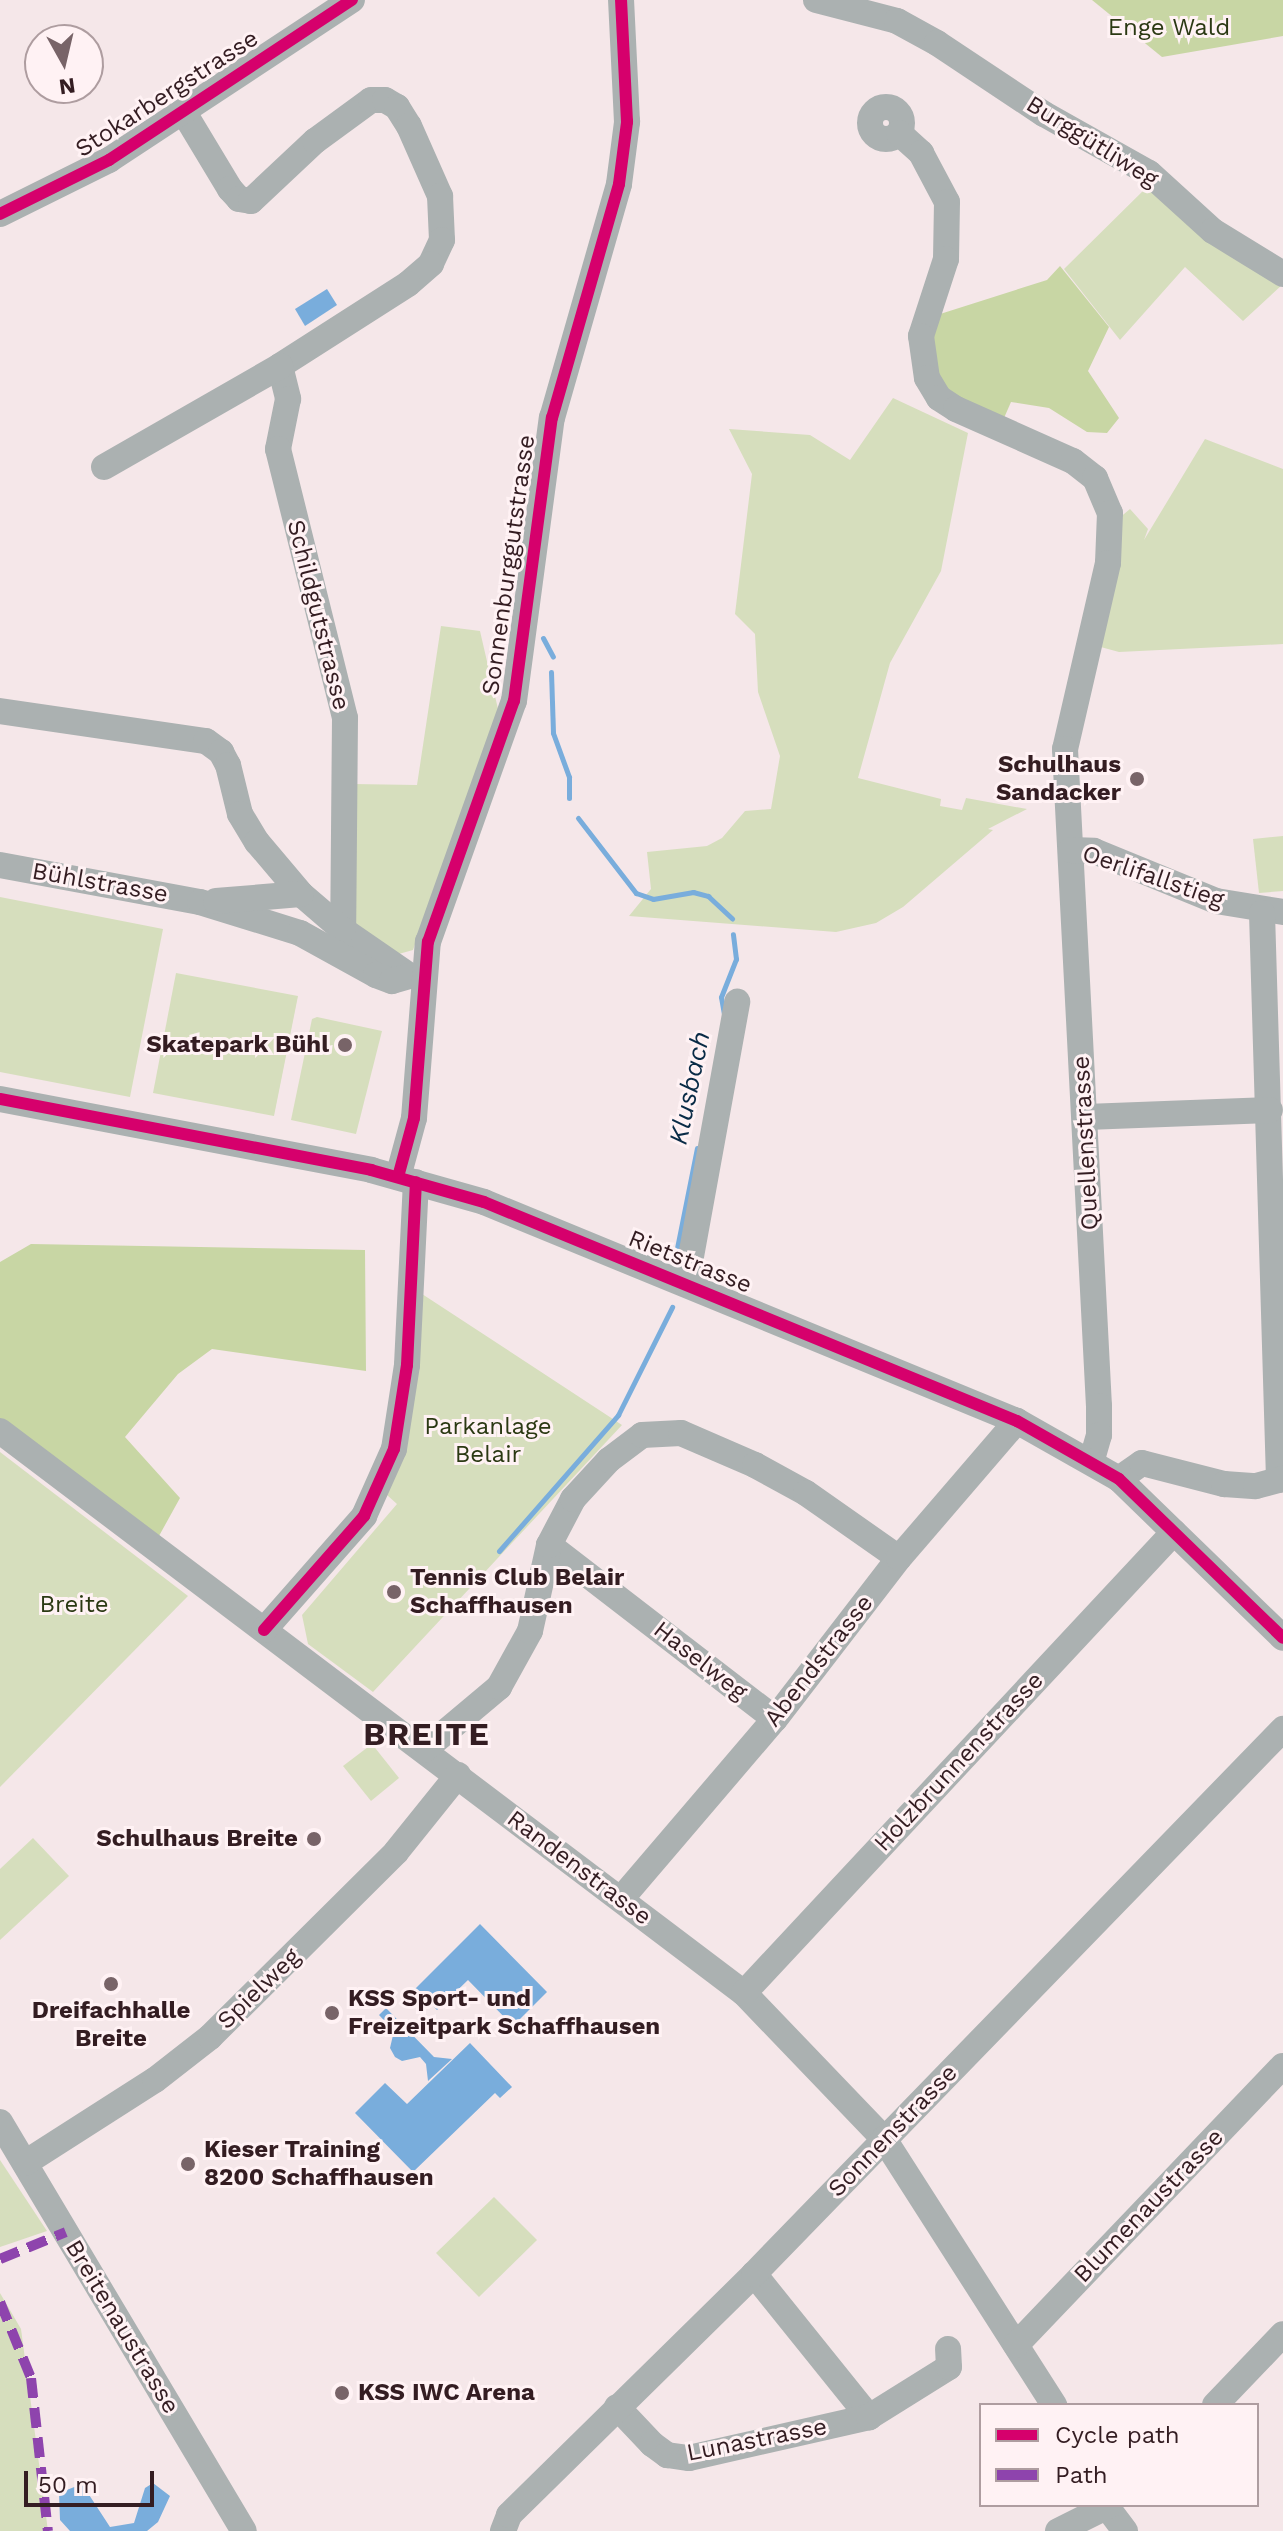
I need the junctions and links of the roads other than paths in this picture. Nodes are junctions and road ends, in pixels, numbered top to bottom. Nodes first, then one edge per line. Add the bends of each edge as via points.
1 (352, 0) edge
2 (621, 0) edge
3 (816, 0) edge
4 (183, 111) junction
5 (899, 133) dead end
6 (0, 214) edge
7 (1283, 274) edge
8 (280, 366) junction
9 (104, 467) dead end
10 (0, 711) edge
11 (1069, 838) junction
12 (0, 865) edge
13 (301, 894) junction
14 (200, 902) junction
15 (1272, 912) edge
16 (343, 930) junction
17 (416, 977) junction
18 (737, 1002) dead end
19 (0, 1099) edge
20 (1270, 1110) junction
21 (1086, 1117) junction
22 (407, 1180) junction
23 (686, 1284) junction
24 (1017, 1421) junction
25 (0, 1431) edge
26 (1092, 1459) junction
27 (1119, 1479) junction
28 (1275, 1486) edge
29 (1174, 1532) junction
30 (549, 1545) junction
31 (899, 1558) junction
32 (264, 1630) junction
33 (1283, 1638) edge
34 (775, 1719) junction
35 (1283, 1729) edge
36 (424, 1750) junction
37 (458, 1775) junction
38 (621, 1899) junction
39 (744, 1993) junction
40 (1283, 2066) edge
41 (0, 2122) edge
42 (884, 2139) junction
43 (25, 2163) junction
44 (754, 2274) junction
45 (1283, 2334) edge
46 (1016, 2345) junction
47 (948, 2349) dead end
48 (1053, 2403) edge
49 (1217, 2403) edge
50 (617, 2407) junction
51 (869, 2417) junction
52 (1106, 2507) edge
53 (1109, 2507) edge
54 (244, 2531) edge
55 (503, 2531) edge
56 (1058, 2531) edge
57 (1125, 2531) edge

1 - 4 street, Stokarbergstrasse
2 - 17 street, Sonnenburggutstrasse via 627,122 619,184 552,418 522,664 494,764
3 - 7 street, Burggütliweg via 897,21 937,43 1044,114 1149,173 1213,231
4 - 6 street, Stokarbergstrasse via 85,174
4 - 8 street via 230,189 239,199 251,201 315,141 371,100 385,100 397,107 409,126 440,196 442,240 431,264
5 - 11 street, Quellenstrasse via 921,153 947,202 946,259 921,336 927,378 939,398 956,409 1073,461 1095,478 1110,513 1108,563 1067,734
8 - 9 street
8 - 16 street, Schildgutstrasse via 288,399 278,449 345,718
10 - 13 street via 206,741 228,765 240,814 257,842
11 - 15 street, Oerlifallstieg via 1153,879
11 - 21 street, Quellenstrasse
12 - 14 street, Bühlstrasse
13 - 14 street, Bühlstrasse
13 - 16 street
14 - 17 street, Bühlstrasse via 300,933 392,981
15 - 20 street
16 - 17 street
17 - 22 street, Sonnenburggutstrasse via 414,1118
18 - 23 street, Rietstrasse
19 - 22 street, Rietstrasse
20 - 21 street
20 - 28 street
21 - 26 street, Quellenstrasse via 1099,1435
22 - 23 street, Rietstrasse via 494,1206
22 - 32 street, Sonnenburggutstrasse via 407,1365 394,1449 364,1516
23 - 24 street, Rietstrasse
24 - 26 street, Rietstrasse
24 - 31 street, Abendstrasse
25 - 32 street, Randenstrasse
26 - 27 street, Rietstrasse
27 - 28 street via 1142,1463 1224,1484
27 - 29 street, Rietstrasse
29 - 33 street, Rietstrasse
29 - 39 street, Holzbrunnenstrasse
30 - 31 street via 573,1499 609,1460 642,1435 662,1431 681,1433 755,1465 806,1493
30 - 34 street, Haselweg
30 - 36 street via 530,1631 513,1667 484,1702
31 - 34 street, Abendstrasse
32 - 36 street, Randenstrasse
34 - 38 street, Abendstrasse
35 - 42 street, Sonnenstrasse
36 - 37 street, Randenstrasse
37 - 38 street, Randenstrasse
37 - 43 street, Spielweg via 396,1852 210,2037 155,2080
38 - 39 street, Randenstrasse
39 - 42 street, Randenstrasse
40 - 46 street, Blumenaustrasse
41 - 43 street, Breitenaustrasse
42 - 44 street, Sonnenstrasse
42 - 46 street, Randenstrasse
43 - 54 street, Breitenaustrasse
44 - 50 street, Sonnenstrasse
44 - 51 street, Lunastrasse
45 - 49 street
46 - 48 street, Randenstrasse
47 - 51 street, Lunastrasse via 949,2367
50 - 51 street, Lunastrasse via 667,2455 689,2458
50 - 55 street, Sonnenstrasse via 509,2515
52 - 56 street
53 - 57 street

